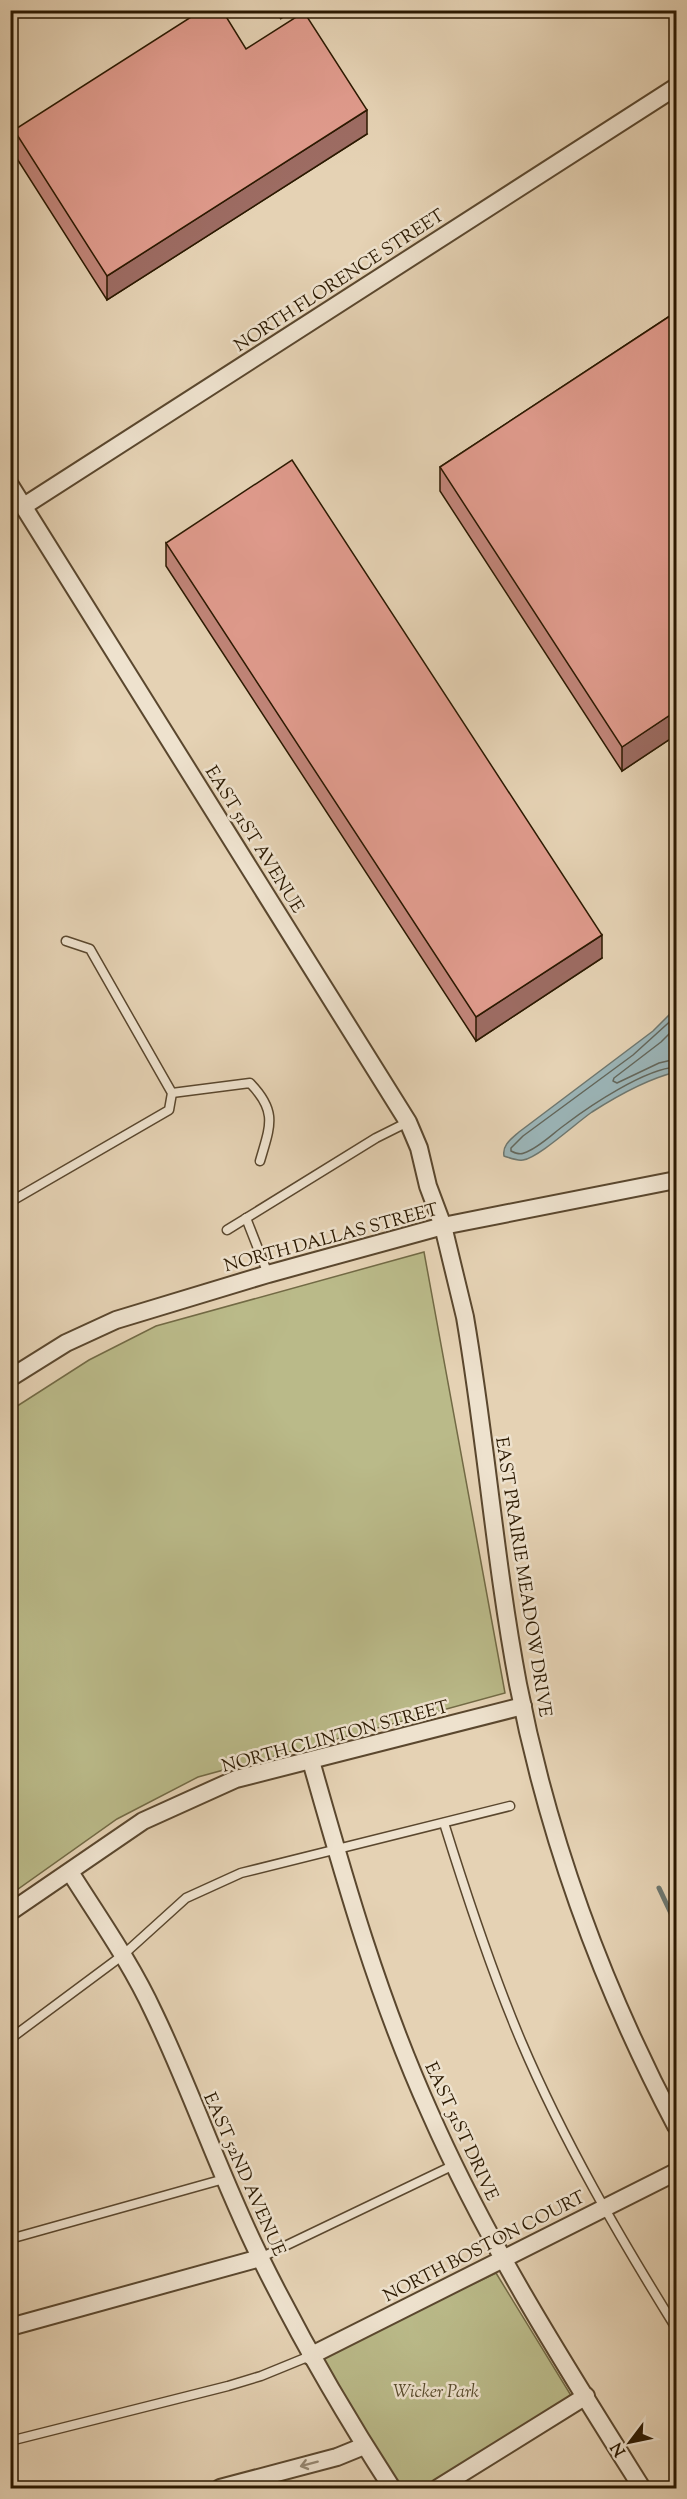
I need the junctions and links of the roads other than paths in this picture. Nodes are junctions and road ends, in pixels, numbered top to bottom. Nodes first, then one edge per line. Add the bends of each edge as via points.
1 (676, 87) edge
2 (10, 484) edge
3 (24, 506) junction
4 (66, 941) dead end
5 (172, 1093) junction
6 (408, 1122) junction
7 (260, 1161) dead end
8 (676, 1180) edge
9 (10, 1202) edge
10 (246, 1218) junction
11 (443, 1226) junction
12 (227, 1230) dead end
13 (268, 1274) junction
14 (10, 1378) edge
15 (523, 1706) junction
16 (311, 1761) junction
17 (510, 1806) dead end
18 (444, 1823) junction
19 (336, 1850) junction
20 (70, 1872) junction
21 (10, 1912) edge
22 (123, 1955) junction
23 (10, 2039) edge
24 (676, 2126) edge
25 (454, 2165) junction
26 (676, 2172) edge
27 (224, 2179) junction
28 (604, 2208) junction
29 (10, 2239) edge
30 (260, 2258) junction
31 (502, 2259) junction
32 (10, 2327) edge
33 (676, 2328) edge
34 (310, 2356) junction
35 (585, 2396) junction
36 (10, 2441) edge
37 (364, 2445) junction
38 (638, 2487) edge
39 (220, 2488) edge
40 (392, 2488) edge
41 (438, 2488) edge

1 - 3 street, NORTH FLORENCE STREET
2 - 3 street, EAST 51ST AVENUE
3 - 6 street, EAST 51ST AVENUE
4 - 5 lane via 90,949
5 - 7 lane via 250,1083 262,1095 272,1121
5 - 9 lane via 169,1110
6 - 10 lane
6 - 11 street, EAST 51ST AVENUE
8 - 11 street, NORTH DALLAS STREET
10 - 12 lane
10 - 13 lane
11 - 13 street, NORTH DALLAS STREET
11 - 15 street, EAST PRAIRIE MEADOW DRIVE via 468,1337 505,1608
13 - 14 street, NORTH DALLAS STREET via 99,1327
15 - 16 street, NORTH CLINTON STREET
15 - 24 street, EAST PRAIRIE MEADOW DRIVE via 548,1809 582,1915 627,2025
16 - 19 street, EAST 51ST DRIVE
16 - 20 street, NORTH CLINTON STREET via 236,1779 143,1821
17 - 18 lane
18 - 19 lane
18 - 28 lane via 513,2023
19 - 22 lane via 215,1883 186,1898
19 - 25 street, EAST 51ST DRIVE via 394,2028
20 - 21 street, NORTH CLINTON STREET
20 - 22 street, EAST 52ND AVENUE
22 - 23 lane
22 - 27 street, EAST 52ND AVENUE via 154,2012
25 - 30 lane
25 - 31 street, EAST 51ST DRIVE
26 - 28 street, NORTH BOSTON COURT
27 - 29 lane
27 - 30 street, EAST 52ND AVENUE
28 - 31 street, NORTH BOSTON COURT
28 - 33 lane
30 - 32 street
30 - 34 street, EAST 52ND AVENUE
31 - 34 street, NORTH BOSTON COURT
31 - 35 street, EAST 51ST DRIVE
34 - 36 lane via 228,2386
34 - 37 street, EAST 52ND AVENUE
35 - 38 street, EAST 51ST DRIVE
35 - 41 street
37 -> 39 street via 337,2457
37 - 40 street, EAST 52ND AVENUE

